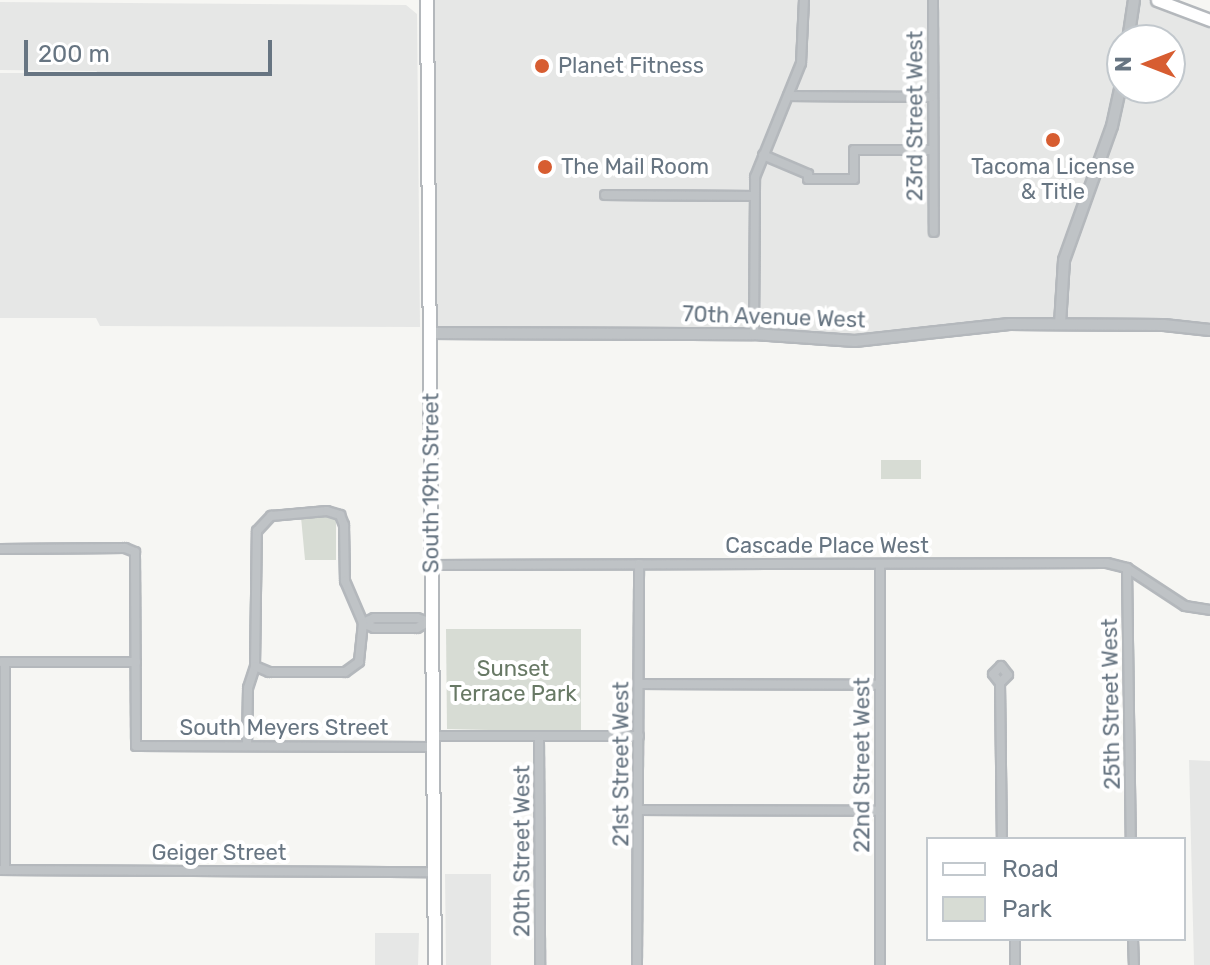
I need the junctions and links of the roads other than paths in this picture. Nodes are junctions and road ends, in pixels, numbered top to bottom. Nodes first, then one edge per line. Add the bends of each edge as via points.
1 (427, 0) edge
2 (804, 0) edge
3 (933, 0) edge
4 (1134, 0) edge
5 (1157, 0) edge
6 (1210, 20) edge
7 (1130, 24) edge
8 (788, 96) junction
9 (933, 97) junction
10 (1117, 104) edge
11 (932, 150) junction
12 (763, 155) junction
13 (605, 195) dead end
14 (754, 196) junction
15 (934, 232) dead end
16 (1060, 324) junction
17 (1210, 330) edge
18 (430, 333) junction
19 (754, 334) junction
20 (0, 549) edge
21 (639, 564) junction
22 (432, 565) junction
23 (880, 565) junction
24 (1127, 568) junction
25 (1210, 610) edge
26 (363, 623) junction
27 (429, 623) junction
28 (3, 662) edge
29 (136, 662) junction
30 (255, 666) junction
31 (1000, 683) dead end
32 (640, 684) junction
33 (879, 685) junction
34 (639, 736) junction
35 (539, 738) junction
36 (433, 742) junction
37 (247, 746) junction
38 (2, 776) edge
39 (639, 810) junction
40 (880, 811) junction
41 (1002, 837) edge
42 (1131, 837) edge
43 (2, 870) edge
44 (433, 872) junction
45 (1015, 941) edge
46 (1133, 941) edge
47 (435, 965) edge
48 (540, 965) edge
49 (637, 965) edge
50 (880, 965) edge
51 (1015, 965) edge
52 (1134, 965) edge

1 - 18 main road, South 19th Street
2 - 8 street via 802,57
3 - 9 street, 23rd Street West
4 - 7 street
5 - 6 main road
8 - 9 street
8 - 12 street
9 - 11 street, 23rd Street West
10 - 16 street via 1064,260
11 - 12 street via 854,150 854,179 808,179 808,174
11 - 15 street, 23rd Street West
12 - 14 street
13 - 14 street
14 - 19 street
16 - 17 street, 70th Avenue West
16 - 19 street, 70th Avenue West via 999,324 855,341
18 - 19 street, 70th Avenue West
18 - 22 main road, South 19th Street
20 - 29 street via 134,551
21 - 22 street, Cascade Place West
21 - 23 street, Cascade Place West
21 - 32 street, 21st Street West
22 - 27 main road, South 19th Street
23 - 24 street, Cascade Place West via 1095,563
23 - 33 street, 22nd Street West
24 - 25 street, Cascade Place West via 1185,606
24 - 42 street, 25th Street West
26 - 27 street via 417,618
26 - 30 street via 361,659 353,670 269,672
26 - 30 street via 345,581 340,515 327,511 271,516 256,539
27 - 36 main road, South 19th Street
28 - 29 street
28 - 38 street
29 - 37 street, South Meyers Street via 136,746
30 - 37 street via 248,688
31 - 41 street
32 - 33 street
32 - 34 street, 21st Street West
33 - 40 street, 22nd Street West
34 - 35 street, South Meyers Street
34 - 39 street, 21st Street West
35 - 36 street, South Meyers Street
35 - 48 street, 20th Street West
36 - 37 street, South Meyers Street
36 - 44 main road, South 19th Street
38 - 43 street
39 - 40 street
39 - 49 street, 21st Street West
40 - 50 street, 22nd Street West
43 - 44 street, Geiger Street
44 - 47 main road, South 19th Street
45 - 51 street
46 - 52 street

